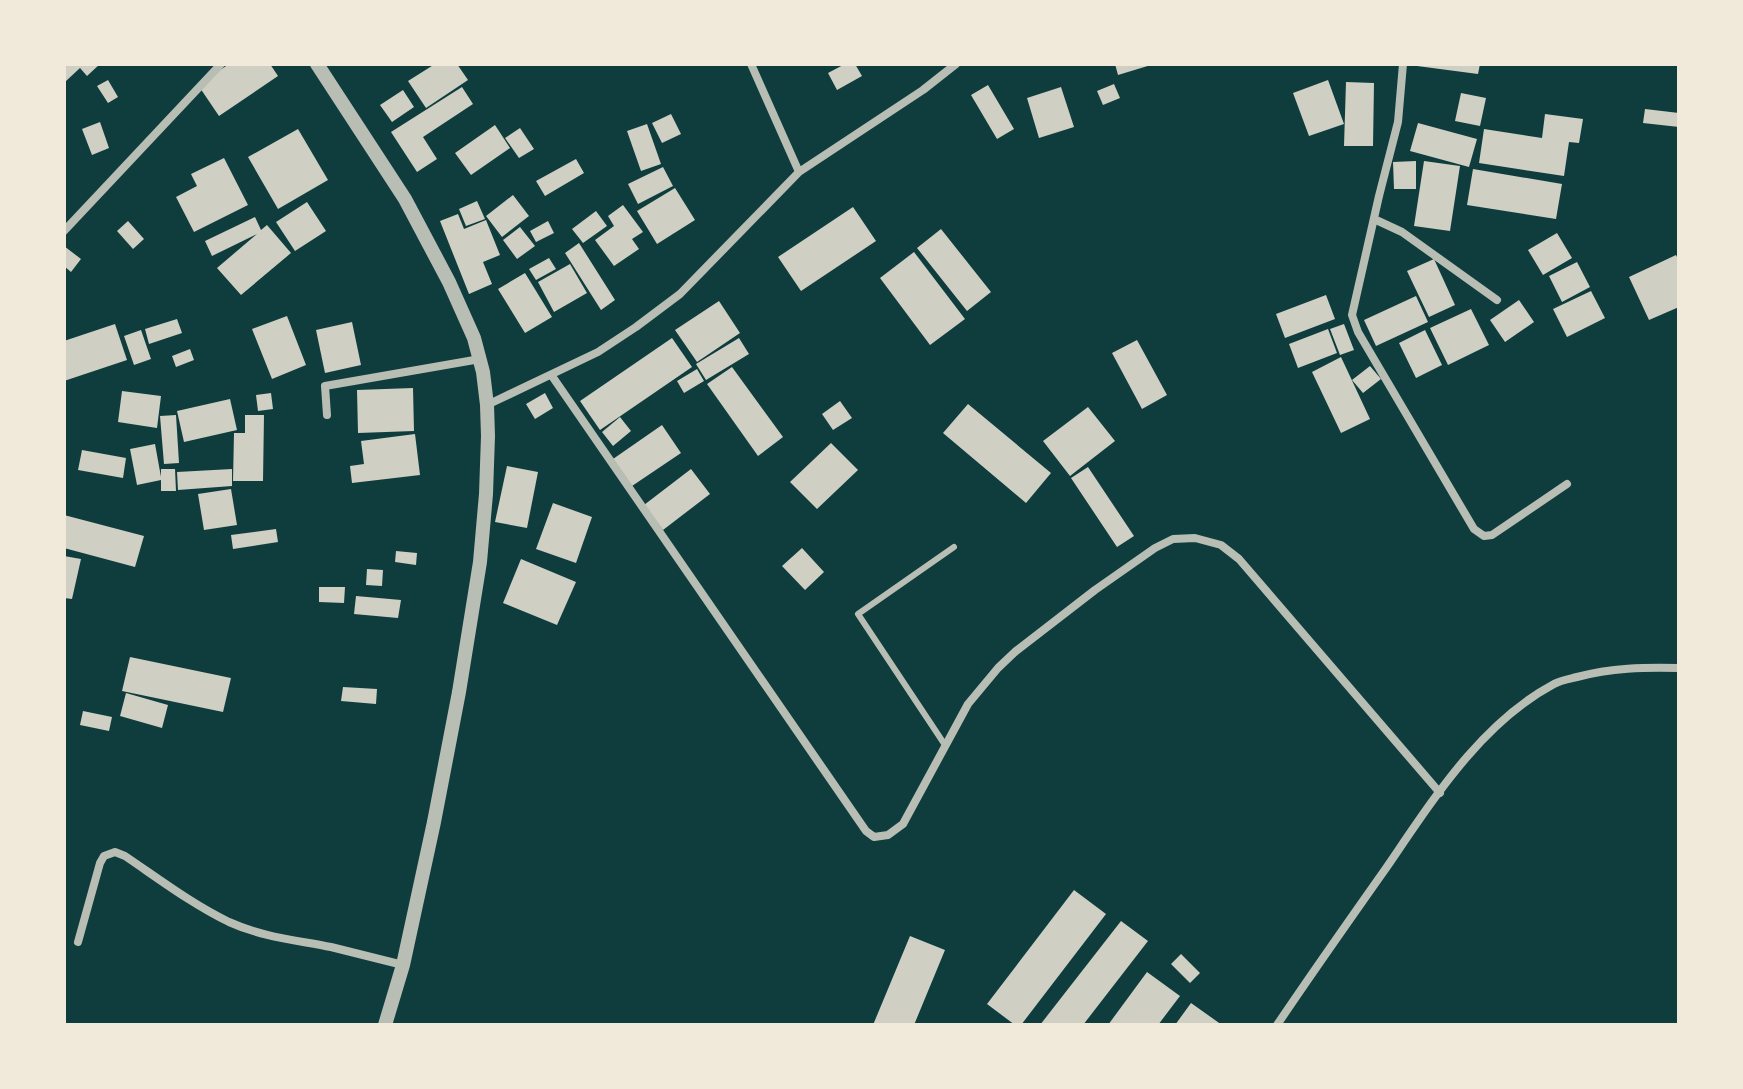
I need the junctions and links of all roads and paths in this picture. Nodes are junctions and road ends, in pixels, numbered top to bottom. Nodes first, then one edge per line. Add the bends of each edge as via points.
1 (221, 64) edge
2 (317, 64) edge
3 (751, 64) edge
4 (956, 64) edge
5 (1403, 64) edge
6 (799, 172) junction
7 (1374, 219) junction
8 (64, 231) edge
9 (1497, 300) dead end
10 (480, 359) junction
11 (552, 376) junction
12 (487, 405) junction
13 (327, 415) dead end
14 (1567, 484) dead end
15 (954, 547) dead end
16 (1679, 668) edge
17 (945, 745) junction
18 (1440, 793) junction
19 (78, 942) dead end
20 (403, 965) junction
21 (385, 1025) edge
22 (1277, 1025) edge

1 - 8 street
2 - 10 street via 405,199 454,293
3 - 6 street
4 - 6 street
5 - 7 street via 1398,122
6 - 11 street via 680,294 598,352
7 - 9 street via 1402,232
7 - 14 street via 1352,315 1474,529 1492,535
10 - 12 street
10 - 13 street via 325,386
11 - 12 street
11 - 17 street via 866,831 874,837 888,835 903,824
12 - 20 street via 480,562
15 - 17 lane via 858,614
16 - 18 street via 1634,667 1557,682 1496,727
17 - 18 street via 968,704 1016,651 1155,548 1173,539 1195,538 1221,545 1239,559
18 - 22 street
19 - 20 street via 100,863 115,852 231,923
20 - 21 street

